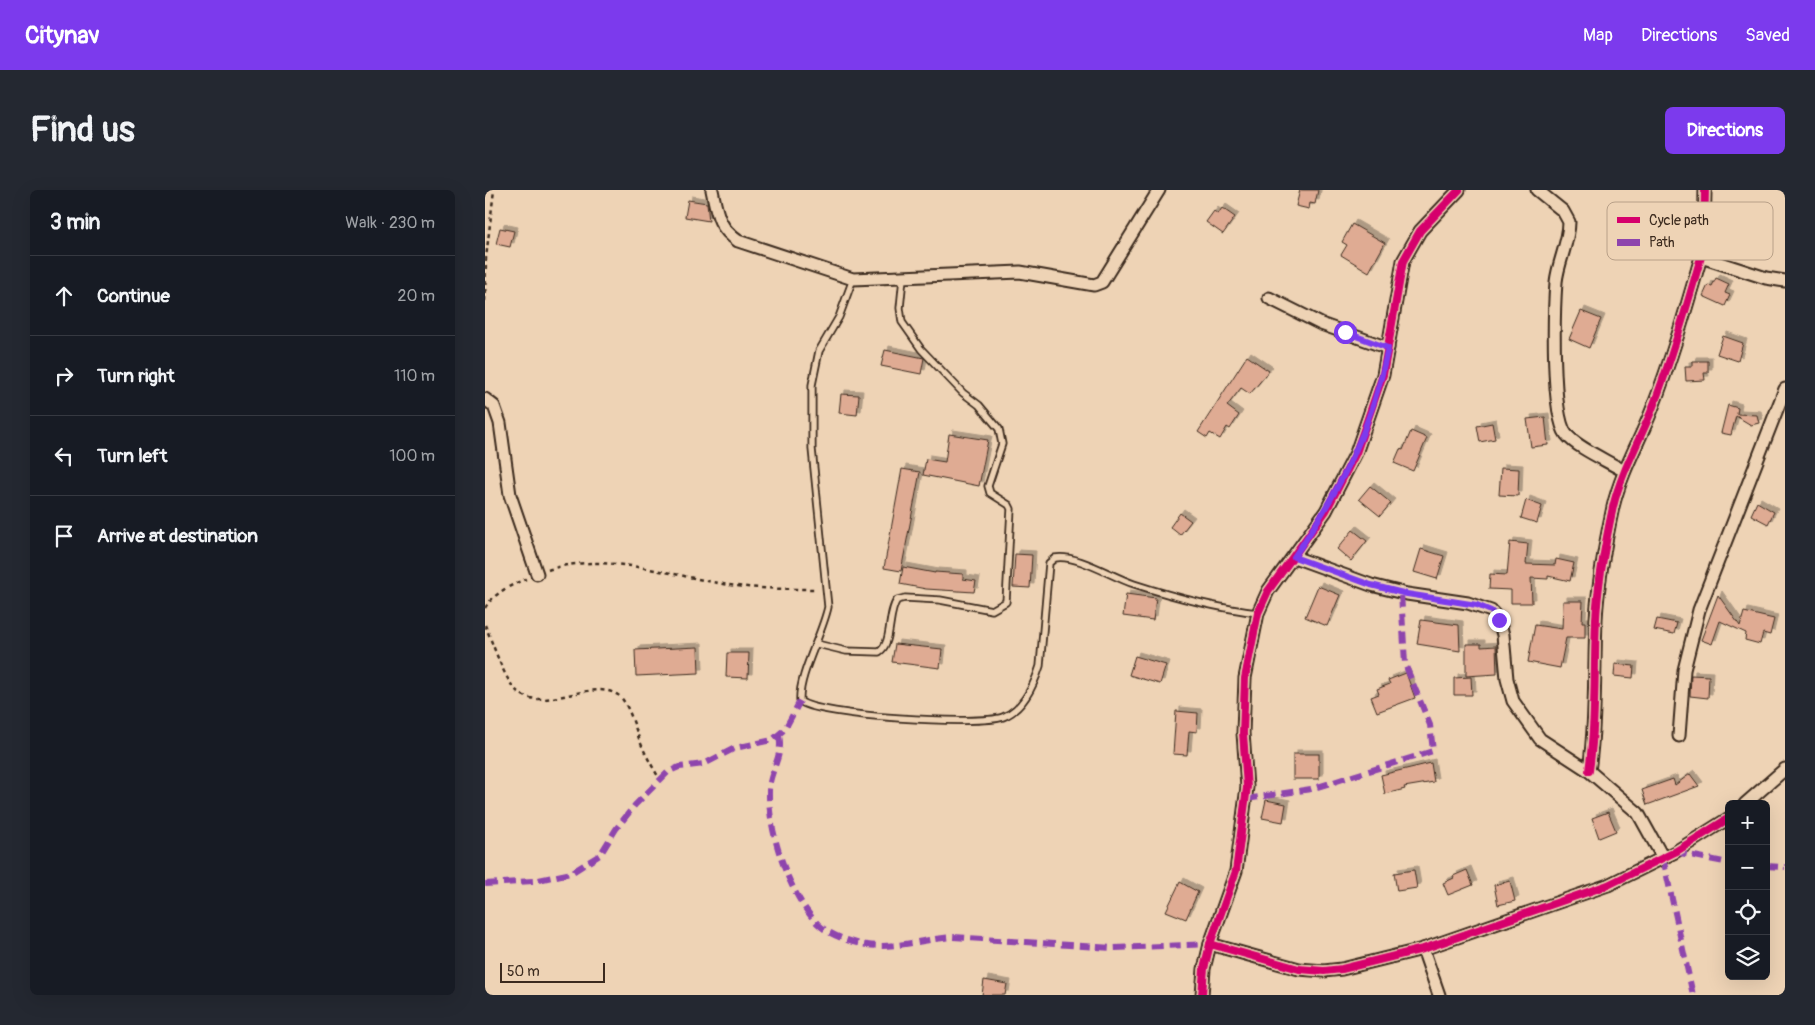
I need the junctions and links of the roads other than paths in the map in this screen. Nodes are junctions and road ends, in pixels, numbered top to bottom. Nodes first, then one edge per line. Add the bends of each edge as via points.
1 (712, 190) edge
2 (1159, 190) edge
3 (1459, 190) edge
4 (1537, 190) edge
5 (1700, 260) edge
6 (1710, 260) edge
7 (903, 278) junction
8 (853, 279) junction
9 (1785, 281) edge
10 (1269, 298) dead end
11 (1388, 348) junction
12 (1785, 389) edge
13 (485, 399) edge
14 (1624, 471) junction
15 (1294, 557) junction
16 (537, 574) road end
17 (1258, 613) junction
18 (817, 644) junction
19 (1679, 736) dead end
20 (1785, 769) edge
21 (1589, 771) junction
22 (1750, 800) edge
23 (1725, 820) edge
24 (1663, 858) junction
25 (1210, 944) junction
26 (1423, 949) junction
27 (1202, 995) edge
28 (1439, 995) edge

1 - 8 street via 725,232 738,241
2 - 7 street via 1099,284 1020,272
3 - 11 street via 1420,232 1403,261
4 - 14 street via 1563,211 1569,222 1556,281 1555,364 1564,430 1575,442
5 - 14 street via 1665,375
6 - 9 street
7 - 8 street
7 - 18 lane via 901,322 921,349 999,429 1002,444 987,486 1011,509 1006,602 992,610 940,600 905,598 897,600 893,606 885,644 879,652
8 - 18 lane via 839,317 819,351 813,372 812,449 828,607
10 - 11 street via 1321,324
11 - 15 street via 1383,375 1356,452 1326,511
12 - 19 street via 1699,610 1685,670
13 - 16 street via 494,406 500,423 510,495
14 - 21 street via 1613,506 1600,578 1596,618 1595,722
15 - 17 street via 1268,591
15 - 21 street via 1371,585 1477,605 1491,611 1499,620 1503,635 1507,679 1513,701 1540,739
17 - 18 lane via 1225,609 1133,584 1071,559 1055,558 1049,563 1040,666 1035,682 1021,703 1004,717 978,721 912,718 805,705 800,701 801,688
17 - 25 street via 1245,678 1245,812 1236,871
20 - 22 street
21 - 24 street via 1639,813
23 - 24 street
24 - 26 street via 1570,900
25 - 26 street via 1299,969 1323,971
25 - 27 street
26 - 28 street

